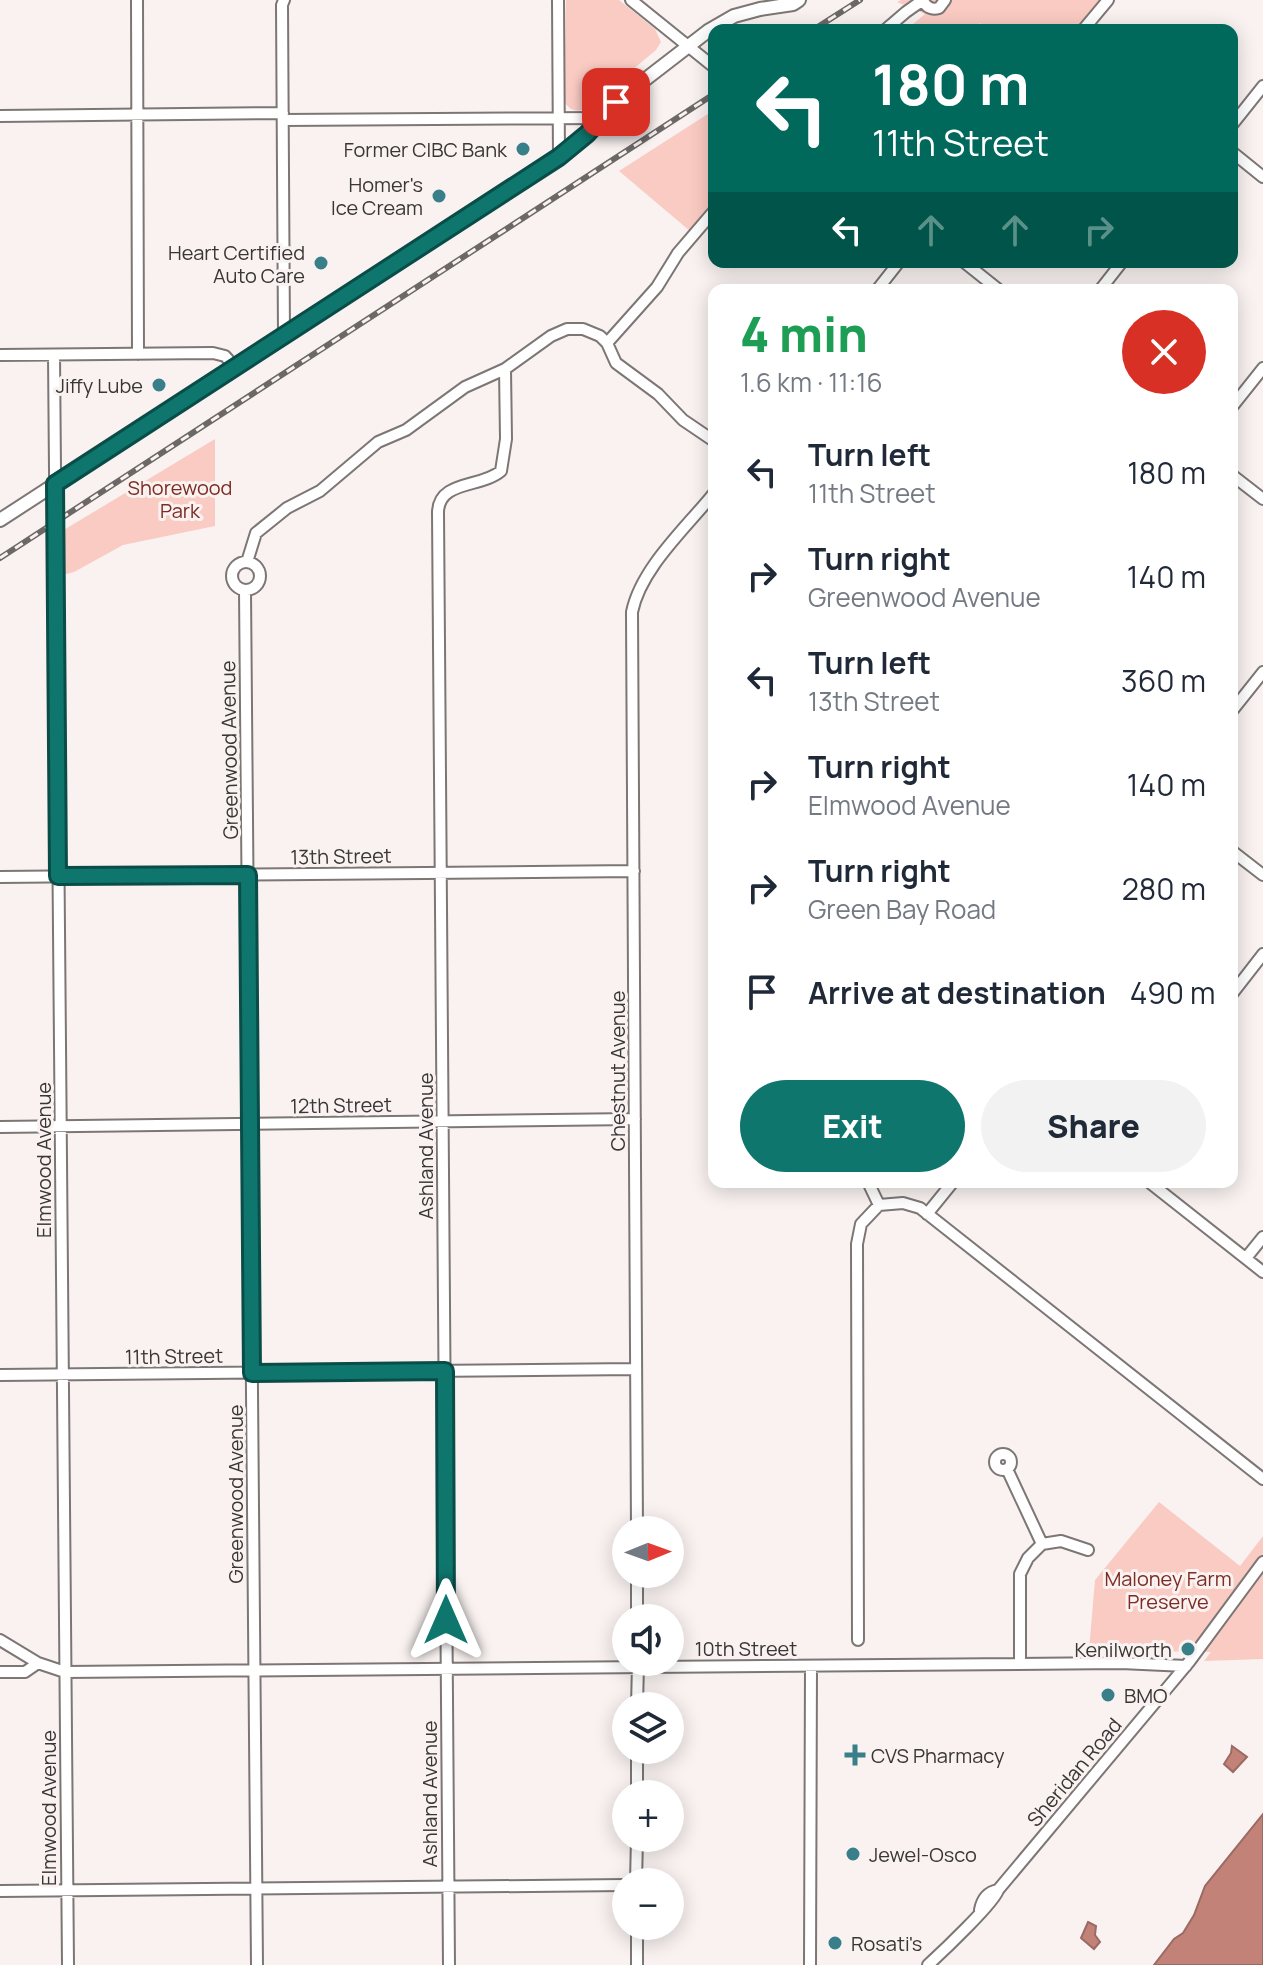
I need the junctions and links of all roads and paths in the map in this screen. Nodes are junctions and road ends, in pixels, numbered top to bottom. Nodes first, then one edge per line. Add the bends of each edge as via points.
1 (137, 0) edge
2 (284, 0) edge
3 (558, 0) edge
4 (631, 0) edge
5 (799, 0) edge
6 (923, 0) edge
7 (945, 0) edge
8 (1108, 0) edge
9 (773, 4) edge
10 (749, 6) edge
11 (721, 24) edge
12 (893, 24) edge
13 (1088, 24) edge
14 (708, 33) edge
15 (687, 46) junction
16 (708, 62) edge
17 (1263, 86) edge
18 (136, 115) junction
19 (0, 116) edge
20 (283, 117) junction
21 (558, 117) junction
22 (1238, 117) edge
23 (601, 118) junction
24 (559, 157) junction
25 (1238, 157) edge
26 (1263, 177) edge
27 (708, 218) edge
28 (894, 268) edge
29 (972, 268) edge
30 (1117, 268) edge
31 (882, 284) edge
32 (992, 284) edge
33 (1105, 284) edge
34 (284, 335) junction
35 (607, 343) junction
36 (138, 354) junction
37 (0, 355) edge
38 (54, 355) junction
39 (235, 367) junction
40 (1263, 368) edge
41 (505, 369) junction
42 (1238, 399) edge
43 (708, 437) edge
44 (1238, 480) edge
45 (55, 484) junction
46 (1263, 499) edge
47 (708, 500) edge
48 (0, 520) edge
49 (247, 562) junction
50 (245, 591) junction
51 (1263, 672) edge
52 (1238, 703) edge
53 (1238, 856) edge
54 (634, 871) junction
55 (441, 873) junction
56 (248, 875) junction
57 (1263, 875) edge
58 (58, 876) junction
59 (0, 877) edge
60 (1263, 954) edge
61 (1238, 986) edge
62 (635, 1119) junction
63 (443, 1121) junction
64 (250, 1124) junction
65 (60, 1126) junction
66 (0, 1127) edge
67 (871, 1188) edge
68 (948, 1188) edge
69 (1157, 1188) edge
70 (879, 1205) junction
71 (927, 1214) junction
72 (1263, 1237) edge
73 (1246, 1258) junction
74 (1263, 1272) edge
75 (636, 1369) junction
76 (445, 1371) junction
77 (252, 1373) junction
78 (0, 1375) edge
79 (63, 1375) junction
80 (1007, 1469) dead end
81 (1263, 1479) edge
82 (637, 1516) edge
83 (1042, 1544) junction
84 (1088, 1550) dead end
85 (1263, 1562) edge
86 (0, 1640) edge
87 (858, 1640) dead end
88 (38, 1663) junction
89 (1020, 1664) junction
90 (684, 1665) edge
91 (612, 1666) edge
92 (811, 1666) junction
93 (1186, 1666) junction
94 (447, 1669) junction
95 (255, 1670) junction
96 (0, 1672) edge
97 (65, 1672) junction
98 (612, 1885) edge
99 (448, 1886) junction
100 (257, 1888) junction
101 (67, 1890) junction
102 (0, 1891) edge
103 (637, 1940) edge
104 (68, 1965) edge
105 (257, 1965) edge
106 (449, 1965) edge
107 (637, 1965) edge
108 (810, 1965) edge
109 (928, 1965) edge

1 - 18 street
2 - 20 street
3 - 21 street
4 - 15 street
5 - 9 main road
6 - 7 street via 933,9
6 - 12 street
8 - 13 street
9 - 10 main road
10 - 11 main road
14 - 15 main road
15 - 16 street
15 - 23 main road
17 - 22 street
18 - 19 street
18 - 20 street
18 - 36 street
20 - 21 street
20 - 34 street
21 - 23 street
21 - 24 street
23 - 24 main road
24 - 34 main road
25 - 26 street
27 - 35 street
28 - 31 street
29 - 32 street
30 - 33 street
34 - 39 main road
35 - 41 street via 591,332 567,329
35 - 43 street via 616,363
36 - 38 street
36 - 39 street via 213,353
37 - 38 street
38 - 45 street, Elmwood Avenue
39 - 45 main road
40 - 42 street
41 - 49 street via 465,387 406,430 378,442 320,491 287,508 256,533
41 - 55 street, Ashland Avenue via 501,471 448,492 438,502
44 - 46 street
45 - 48 main road
45 - 58 street, Elmwood Avenue
47 - 54 street, Chestnut Avenue via 644,577 632,612
49 - 50 street, Greenwood Avenue via 256,566 260,579
49 - 50 street, Greenwood Avenue via 231,575
50 - 56 street, Greenwood Avenue
51 - 52 street
53 - 57 street
54 - 55 street, 13th Street
54 - 62 street, Chestnut Avenue
55 - 56 street, 13th Street
55 - 63 street, Ashland Avenue
56 - 58 street, 13th Street
56 - 64 street, Greenwood Avenue
58 - 59 street, 13th Street
58 - 65 street, Elmwood Avenue
60 - 61 street
62 - 63 street, 12th Street
62 - 75 street, Chestnut Avenue
63 - 64 street, 12th Street
63 - 76 street, Ashland Avenue
64 - 65 street, 12th Street
64 - 77 street, Greenwood Avenue
65 - 66 street, 12th Street
65 - 79 street, Elmwood Avenue
67 - 70 street
68 - 71 street
69 - 73 street
70 - 71 street via 903,1203
70 - 87 street via 861,1224 857,1244
71 - 81 street
72 - 73 street
73 - 74 street
75 - 76 street, 11th Street
75 - 82 street, Chestnut Avenue
76 - 77 street, 11th Street
76 - 94 street, Ashland Avenue
77 - 79 street, 11th Street
77 - 95 street, Greenwood Avenue
78 - 79 street, 11th Street
79 - 97 street, Elmwood Avenue
80 - 83 street
83 - 84 street via 1069,1542
83 - 89 street via 1020,1574
85 - 93 street, Sheridan Road
86 - 88 street, 10th Street
88 - 96 street via 25,1672
88 - 97 street, 10th Street
89 - 92 street, 10th Street
89 - 93 street, 10th Street
90 - 92 street, 10th Street
91 - 94 street, 10th Street
92 - 108 street
93 - 109 street, Sheridan Road via 998,1890 990,1892 980,1910
94 - 95 street, 10th Street
94 - 99 street, Ashland Avenue
95 - 97 street, 10th Street
95 - 100 street, Greenwood Avenue
97 - 101 street, Elmwood Avenue
98 - 99 street
99 - 100 street
99 - 106 street, Ashland Avenue
100 - 101 street
100 - 105 street, Greenwood Avenue
101 - 102 street
101 - 104 street, Elmwood Avenue
103 - 107 street

